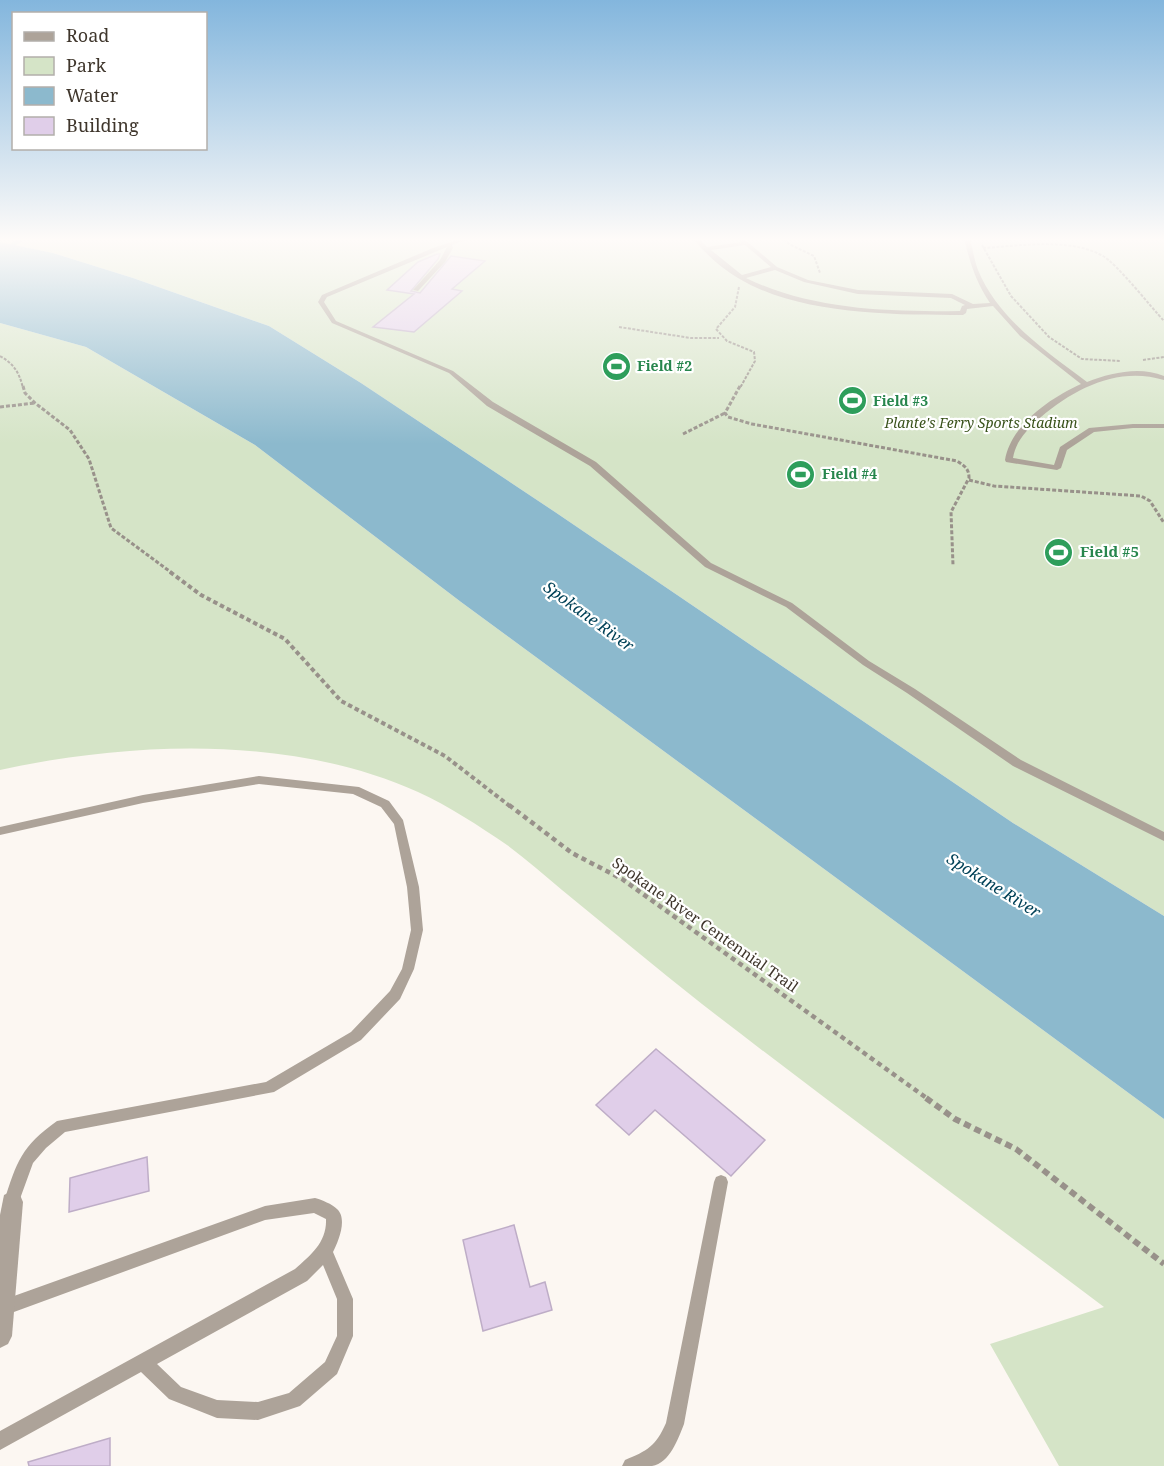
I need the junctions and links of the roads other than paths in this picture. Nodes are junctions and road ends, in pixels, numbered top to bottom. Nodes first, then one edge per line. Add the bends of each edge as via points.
1 (325, 307) edge
2 (846, 307) edge
3 (964, 307) edge
4 (998, 307) edge
5 (853, 309) joint
6 (1164, 378) edge
7 (1085, 384) junction
8 (1164, 426) edge
9 (0, 831) edge
10 (1164, 837) edge
11 (721, 1182) dead end
12 (12, 1202) joint
13 (325, 1252) junction
14 (3, 1308) junction
15 (0, 1336) edge
16 (143, 1362) junction
17 (0, 1441) edge
18 (631, 1466) edge

1 - 10 lane via 334,322 451,372 490,404 593,464 708,565 789,605 866,663 1017,763
2 - 5 lane
3 - 5 lane via 963,313
4 - 7 lane via 1018,330
6 - 7 lane via 1141,374
7 - 8 lane via 1025,427 1012,447 1010,460 1057,468 1062,449 1092,430
9 - 12 lane via 143,799 259,780 355,790 385,804 399,823 413,887 417,930 408,969 395,995 356,1036 269,1088 62,1126 37,1143 24,1164
11 - 18 lane via 675,1424 666,1446 651,1459
12 - 14 street
13 - 14 lane via 335,1231 333,1215 315,1205 265,1213
13 - 16 lane via 301,1275
13 - 16 lane via 345,1299 345,1336 331,1368 294,1400 258,1411 217,1409 175,1393
14 - 15 street
16 - 17 lane

